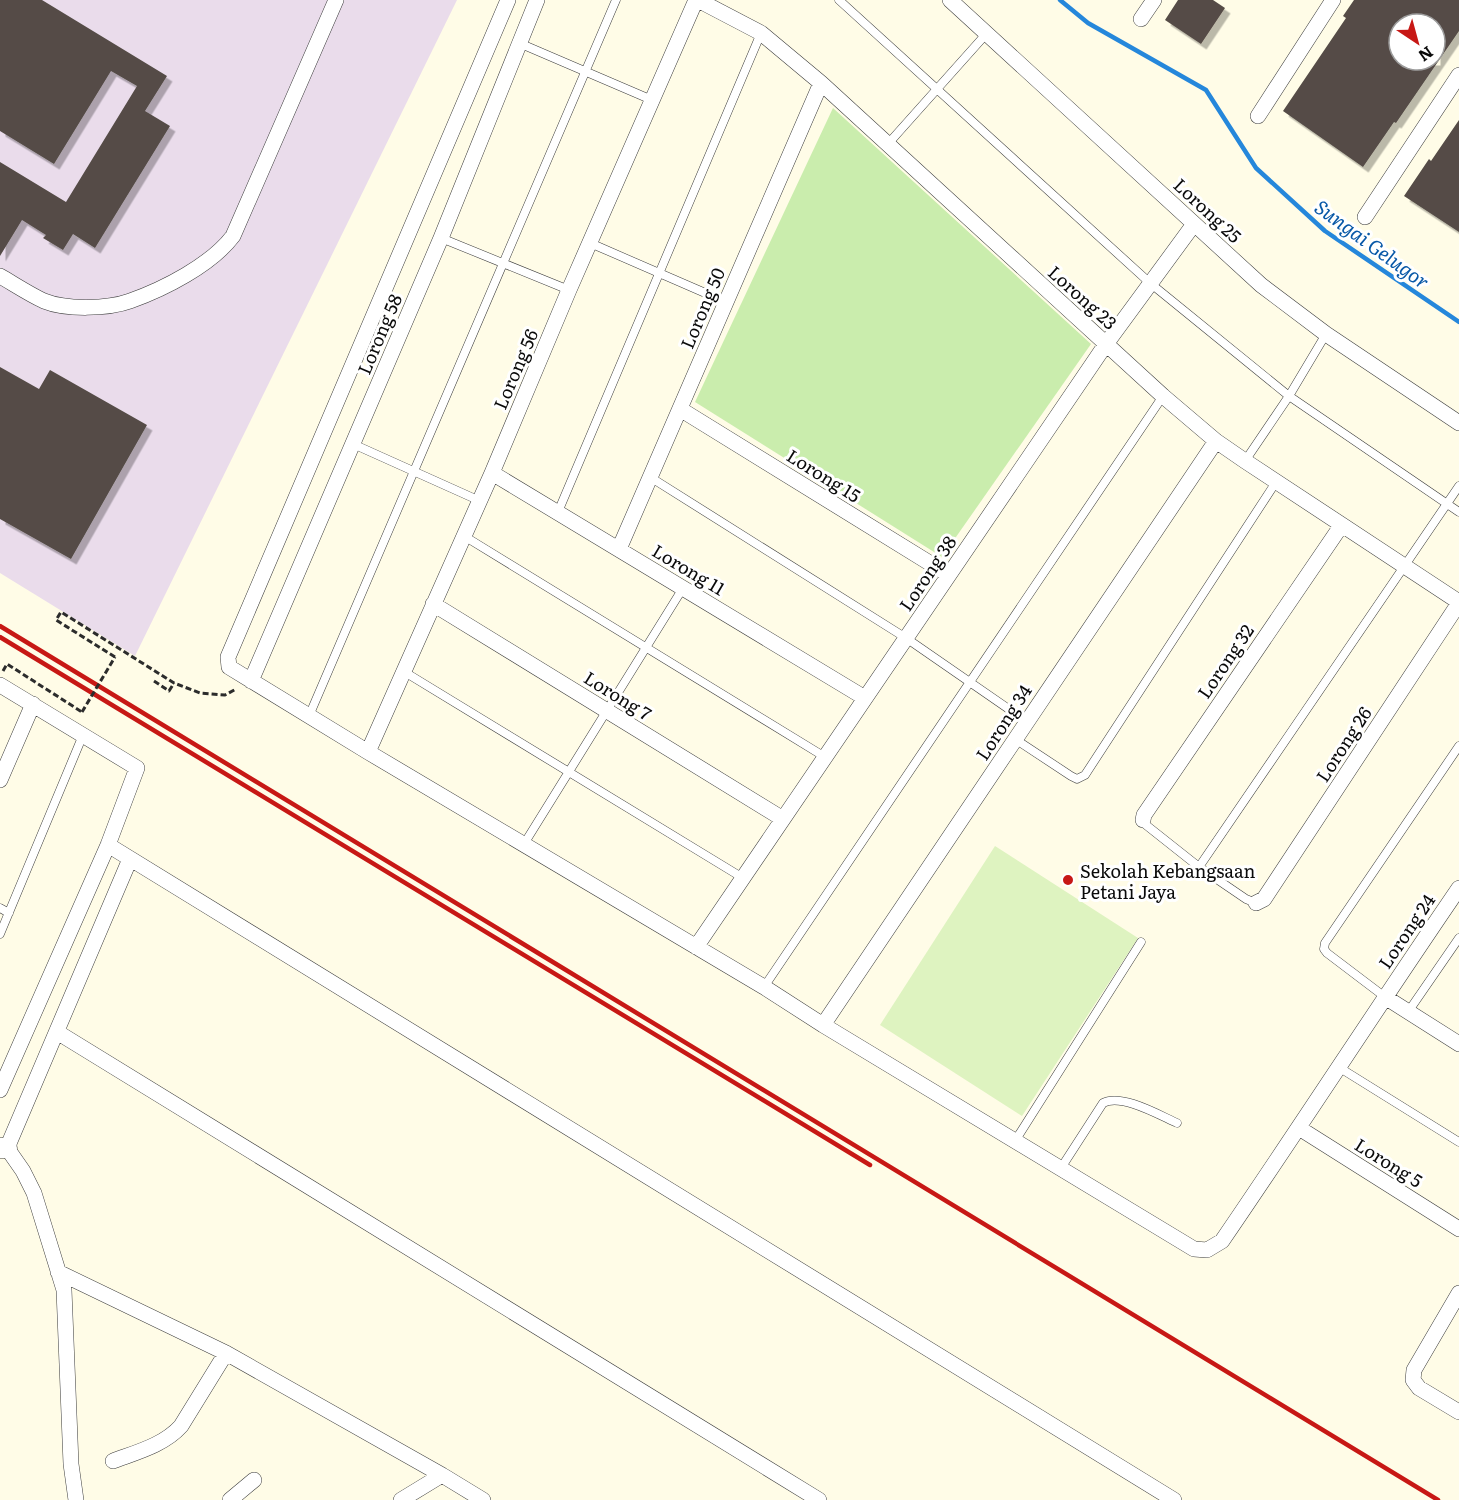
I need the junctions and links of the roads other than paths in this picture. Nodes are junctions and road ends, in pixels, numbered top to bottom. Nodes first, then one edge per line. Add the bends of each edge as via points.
1 (336, 0) edge
2 (508, 0) edge
3 (537, 0) edge
4 (616, 0) edge
5 (697, 0) edge
6 (839, 0) edge
7 (950, 0) edge
8 (1154, 0) edge
9 (1333, 0) edge
10 (1141, 19) dead end
11 (494, 33) junction
12 (761, 33) junction
13 (987, 33) junction
14 (519, 43) junction
15 (586, 71) junction
16 (1459, 75) edge
17 (821, 83) junction
18 (938, 88) junction
19 (652, 99) junction
20 (1258, 116) dead end
21 (887, 145) junction
22 (1365, 217) dead end
23 (1194, 224) junction
24 (441, 238) junction
25 (590, 243) junction
26 (503, 264) junction
27 (660, 272) junction
28 (0, 276) edge
29 (1150, 284) junction
30 (569, 290) junction
31 (726, 302) junction
32 (1326, 334) junction
33 (1106, 344) junction
34 (1163, 396) junction
35 (1288, 396) junction
36 (680, 409) junction
37 (1459, 423) edge
38 (1216, 441) junction
39 (352, 444) junction
40 (1245, 461) junction
41 (414, 472) junction
42 (492, 473) junction
43 (650, 477) junction
44 (1276, 482) junction
45 (1459, 486) edge
46 (480, 501) junction
47 (1447, 504) junction
48 (558, 512) junction
49 (1459, 512) edge
50 (1341, 526) junction
51 (464, 536) junction
52 (619, 549) junction
53 (1405, 567) junction
54 (949, 575) junction
55 (683, 588) junction
56 (1459, 602) edge
57 (434, 604) junction
58 (906, 638) junction
59 (646, 647) junction
60 (403, 672) junction
61 (251, 681) junction
62 (970, 682) junction
63 (0, 685) edge
64 (865, 698) junction
65 (33, 704) junction
66 (607, 711) junction
67 (309, 716) junction
68 (1026, 721) junction
69 (83, 735) junction
70 (1016, 739) junction
71 (1459, 746) edge
72 (368, 752) junction
73 (825, 757) junction
74 (568, 772) junction
75 (0, 780) edge
76 (783, 819) junction
77 (1143, 820) joint
78 (524, 844) junction
79 (108, 845) junction
80 (130, 859) junction
81 (1199, 867) junction
82 (742, 878) junction
83 (1459, 888) edge
84 (1256, 903) joint
85 (0, 909) edge
86 (9, 913) junction
87 (0, 934) edge
88 (1459, 938) edge
89 (1141, 942) dead end
90 (696, 947) junction
91 (764, 987) junction
92 (1384, 997) junction
93 (1408, 1012) junction
94 (823, 1025) junction
95 (57, 1032) junction
96 (1459, 1044) edge
97 (1340, 1068) junction
98 (0, 1090) edge
99 (1178, 1123) dead end
100 (1299, 1128) junction
101 (1015, 1141) junction
102 (1459, 1142) edge
103 (4, 1148) edge
104 (1061, 1168) junction
105 (1459, 1229) edge
106 (58, 1272) junction
107 (1459, 1293) edge
108 (1454, 1312) edge
109 (226, 1353) junction
110 (1459, 1412) edge
111 (113, 1461) dead end
112 (442, 1475) junction
113 (254, 1480) dead end
114 (76, 1500) edge
115 (230, 1500) edge
116 (401, 1500) edge
117 (483, 1500) edge
118 (819, 1500) edge
119 (1174, 1500) edge

1 - 28 street via 224,249 172,283 128,302 82,308 45,301
2 - 11 street, Lorong 24
3 - 14 street, Lorong 58
4 - 15 lane
5 - 12 street, Lorong 23
5 - 19 street, Lorong 56
6 - 18 lane
7 - 13 street, Lorong 25
8 - 10 street
9 - 20 street
11 - 14 street
11 - 61 street, Lorong 24 via 228,657 230,667
12 - 17 street, Lorong 23
12 - 27 lane
13 - 18 lane
13 - 23 street, Lorong 25
14 - 15 lane
14 - 24 street, Lorong 58
15 - 19 lane
15 - 26 lane
16 - 22 street
17 - 21 street, Lorong 23
17 - 31 street, Lorong 50
18 - 21 lane
18 - 29 lane
19 - 25 street, Lorong 56
21 - 33 street, Lorong 23
23 - 29 street, Lorong 38
23 - 32 street, Lorong 25 via 1261,285
24 - 26 lane
24 - 39 street, Lorong 58
25 - 27 lane
25 - 30 street, Lorong 56
26 - 30 lane
26 - 41 lane
27 - 31 lane
27 - 48 lane
29 - 33 street, Lorong 38
29 - 35 lane
30 - 42 street, Lorong 56
31 - 36 street, Lorong 50
32 - 35 lane
32 - 37 street, Lorong 25
33 - 34 street, Lorong 23
33 - 54 street, Lorong 38
34 - 38 street, Lorong 23
34 - 62 lane
35 - 40 lane
35 - 47 lane
36 - 43 street, Lorong 50
36 - 54 street, Lorong 15
38 - 40 street, Lorong 23
38 - 68 street, Lorong 34
39 - 41 lane
39 - 61 street, Lorong 58
40 - 44 street, Lorong 23
41 - 46 lane
41 - 67 lane
42 - 46 street, Lorong 56
42 - 48 street, Lorong 11
43 - 52 street, Lorong 50
43 - 58 lane
44 - 50 street, Lorong 23
44 - 70 lane via 1085,775 1071,776
45 - 47 lane
46 - 51 street, Lorong 56
47 - 49 lane
47 - 53 lane
48 - 52 street, Lorong 11
50 - 53 street, Lorong 23
50 - 77 street, Lorong 32
51 - 57 street, Lorong 56
51 - 59 lane
52 - 55 street, Lorong 11
53 - 56 street, Lorong 23
53 - 81 lane
54 - 58 street, Lorong 38
55 - 59 lane
55 - 64 street, Lorong 11
56 - 84 street, Lorong 26 via 1264,900
57 - 60 street, Lorong 56
57 - 66 street, Lorong 7
58 - 62 lane
58 - 64 street, Lorong 38
59 - 66 lane
59 - 73 lane
60 - 72 street, Lorong 56
60 - 74 lane
61 - 67 street, Lorong 24
62 - 68 lane
62 - 91 lane
63 - 65 street
64 - 73 street, Lorong 38
65 - 69 street
65 - 75 street
66 - 74 lane
66 - 76 street, Lorong 7
67 - 72 street, Lorong 24
68 - 70 street, Lorong 34
69 - 79 street via 137,768
69 - 86 lane
70 - 94 street, Lorong 34
71 - 92 lane via 1325,943 1327,953
72 - 78 street, Lorong 24
73 - 76 street, Lorong 38
74 - 78 lane
74 - 82 lane
76 - 82 street, Lorong 38
77 - 81 lane
78 - 90 street, Lorong 24
79 - 80 street
79 - 98 street
80 - 95 street
80 - 119 street
81 - 84 lane
82 - 90 street, Lorong 38
83 - 92 street, Lorong 24
85 - 86 lane
86 - 87 lane
88 - 93 lane
89 - 101 lane
90 - 91 street, Lorong 24
91 - 94 street, Lorong 24
92 - 93 street
92 - 97 street, Lorong 24
93 - 96 street
94 - 101 street, Lorong 24
95 - 103 street
95 - 118 street
97 - 100 street, Lorong 24
97 - 102 lane
99 - 104 lane via 1125,1101 1109,1099
100 - 104 street, Lorong 24 via 1222,1241 1208,1250 1194,1249
100 - 105 street, Lorong 5
101 - 104 street, Lorong 24
103 - 106 street via 23,1171 34,1193
106 - 109 street
106 - 114 street via 66,1308 71,1464
107 - 108 street
108 - 110 street via 1414,1370 1413,1380 1419,1388
109 - 111 street via 173,1435
109 - 112 street
112 - 116 street
112 - 117 street
113 - 115 street

